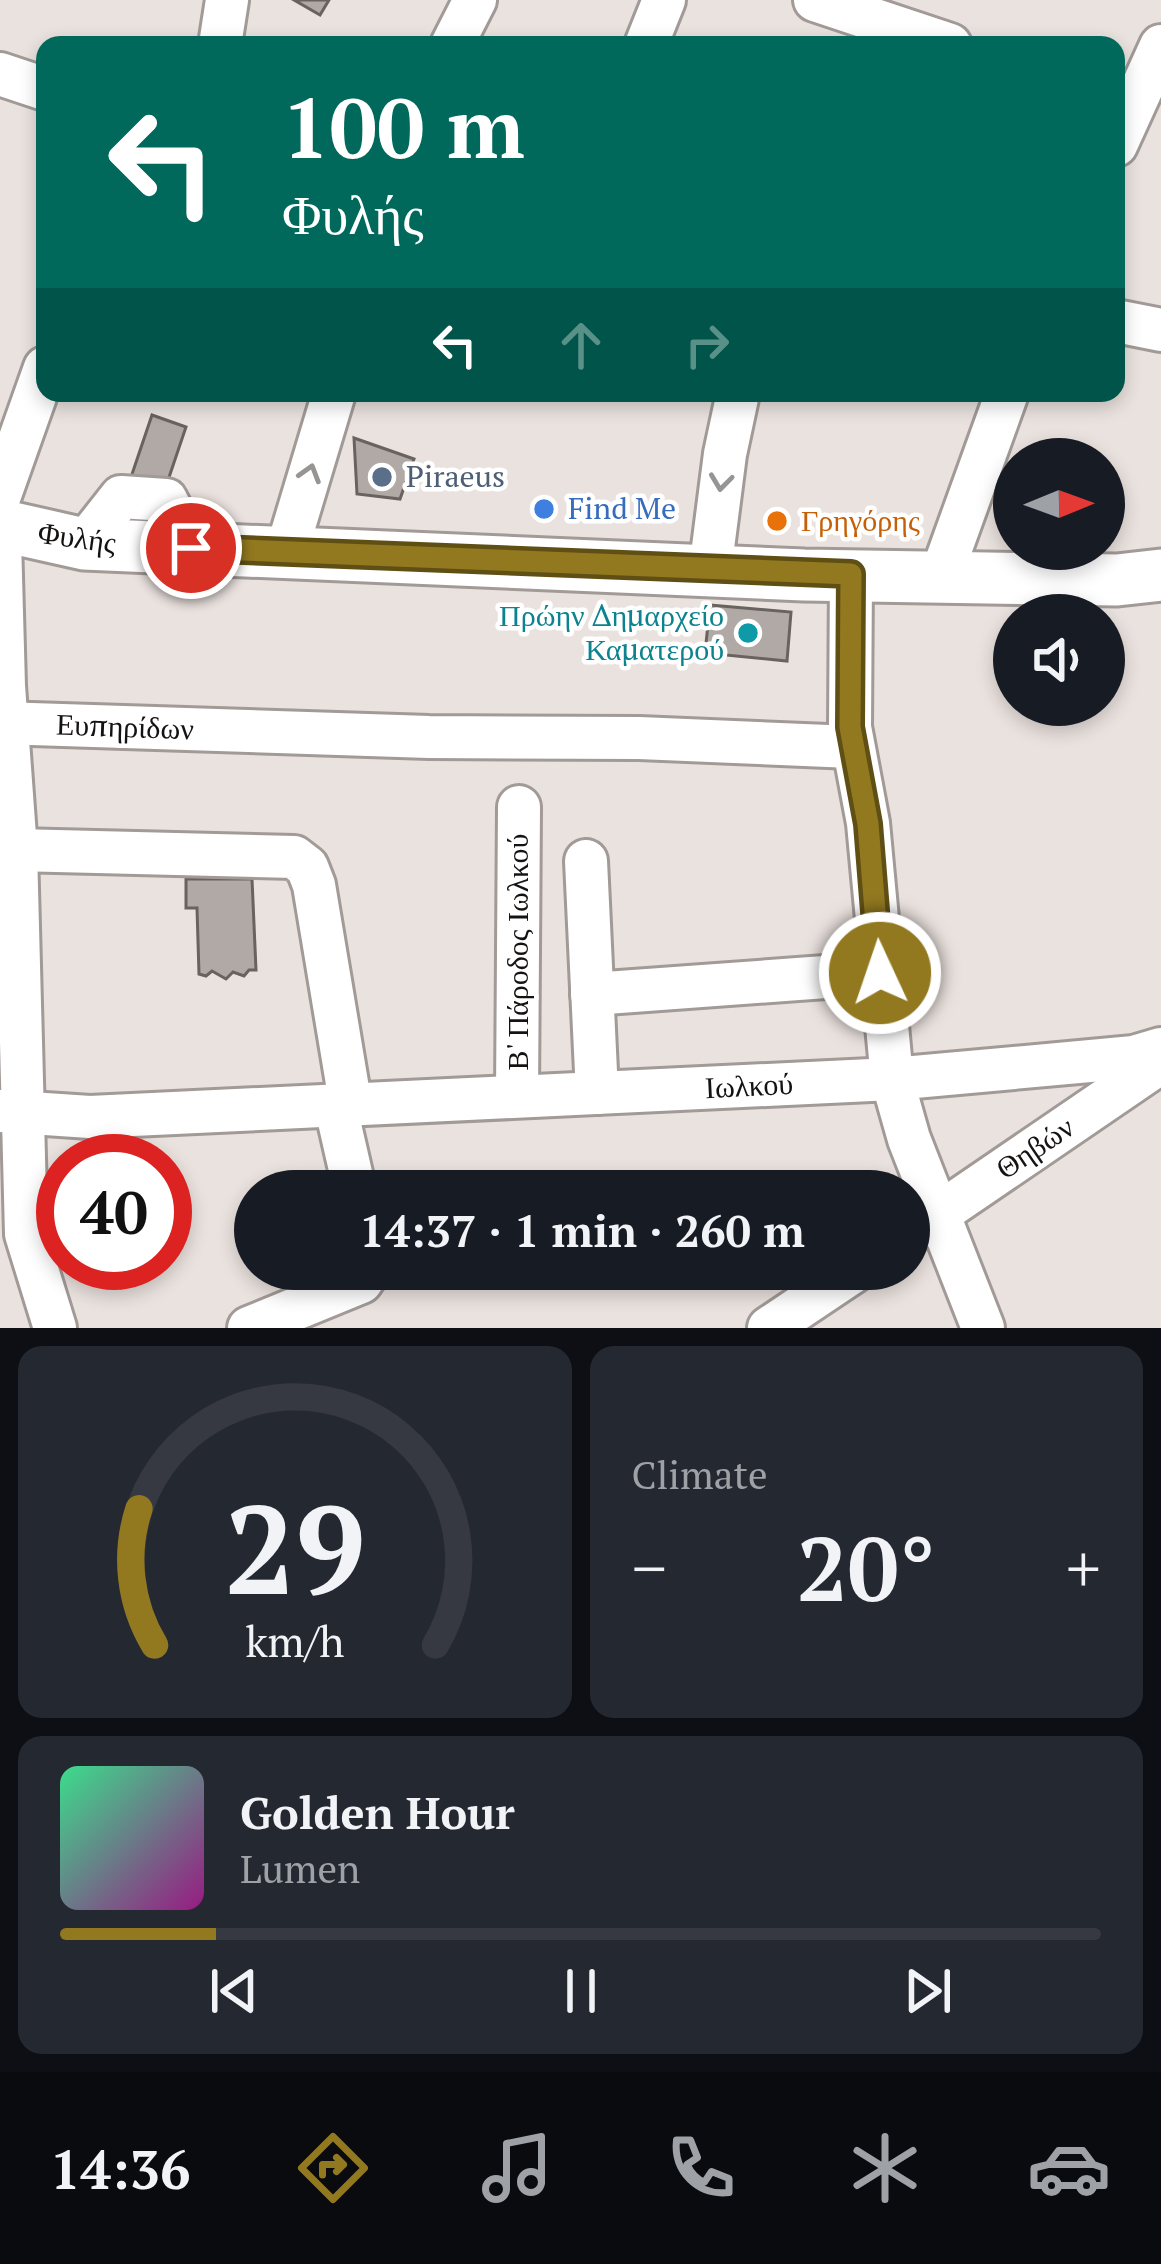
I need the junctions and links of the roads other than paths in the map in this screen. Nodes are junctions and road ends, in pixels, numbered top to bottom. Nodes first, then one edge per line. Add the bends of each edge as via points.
1 (227, 0) edge
2 (476, 0) edge
3 (664, 0) edge
4 (815, 0) edge
5 (897, 25) edge
6 (221, 36) edge
7 (457, 36) edge
8 (650, 36) edge
9 (926, 36) edge
10 (1161, 46) edge
11 (0, 74) edge
12 (36, 86) edge
13 (1138, 100) edge
14 (1125, 323) edge
15 (1161, 331) edge
16 (36, 393) edge
17 (331, 402) edge
18 (736, 402) edge
19 (1004, 402) edge
20 (0, 495) edge
21 (0, 525) edge
22 (0, 540) edge
23 (286, 553) junction
24 (710, 572) junction
25 (851, 574) junction
26 (1161, 575) edge
27 (941, 576) junction
28 (3, 723) edge
29 (852, 747) junction
30 (519, 807) dead end
31 (16, 850) junction
32 (586, 861) dead end
33 (880, 973) junction
34 (592, 994) junction
35 (1161, 1049) edge
36 (1161, 1062) edge
37 (892, 1079) junction
38 (597, 1093) junction
39 (517, 1096) junction
40 (344, 1107) junction
41 (12, 1113) edge
42 (352, 1170) edge
43 (914, 1170) edge
44 (930, 1220) edge
45 (930, 1235) edge
46 (342, 1290) edge
47 (826, 1290) edge
48 (56, 1328) edge
49 (249, 1328) edge
50 (769, 1328) edge
51 (983, 1328) edge

1 - 6 street
2 - 7 street
3 - 8 street
4 - 5 street
5 - 9 street
10 - 13 street
11 - 12 street
14 - 15 street
16 - 20 street
23 -> 17 street
18 -> 24 street
19 - 27 street
21 - 23 main road, Φυλής via 84,544
22 - 28 street
23 - 24 main road, Φυλής
24 - 25 main road, Φυλής
25 - 27 main road, Φυλής
25 - 29 street
26 - 27 main road, Φυλής
28 - 29 street, Ευπηρίδων
28 - 31 street
29 - 33 street via 868,824
30 - 39 street, Β' Πάροδος Ιωλκού
31 - 40 street via 294,857 307,867
31 - 41 street
32 - 34 street
33 - 34 street
33 - 37 street
34 - 38 street
35 - 37 street, Ιωλκού
36 - 44 street, Θηβών
37 - 38 street, Ιωλκού
37 - 43 street
38 - 39 street, Ιωλκού
39 - 40 street, Ιωλκού
40 - 41 street, Ιωλκού
40 - 42 street
41 - 48 street via 26,1234
45 - 51 street
46 - 49 street
47 - 50 street

